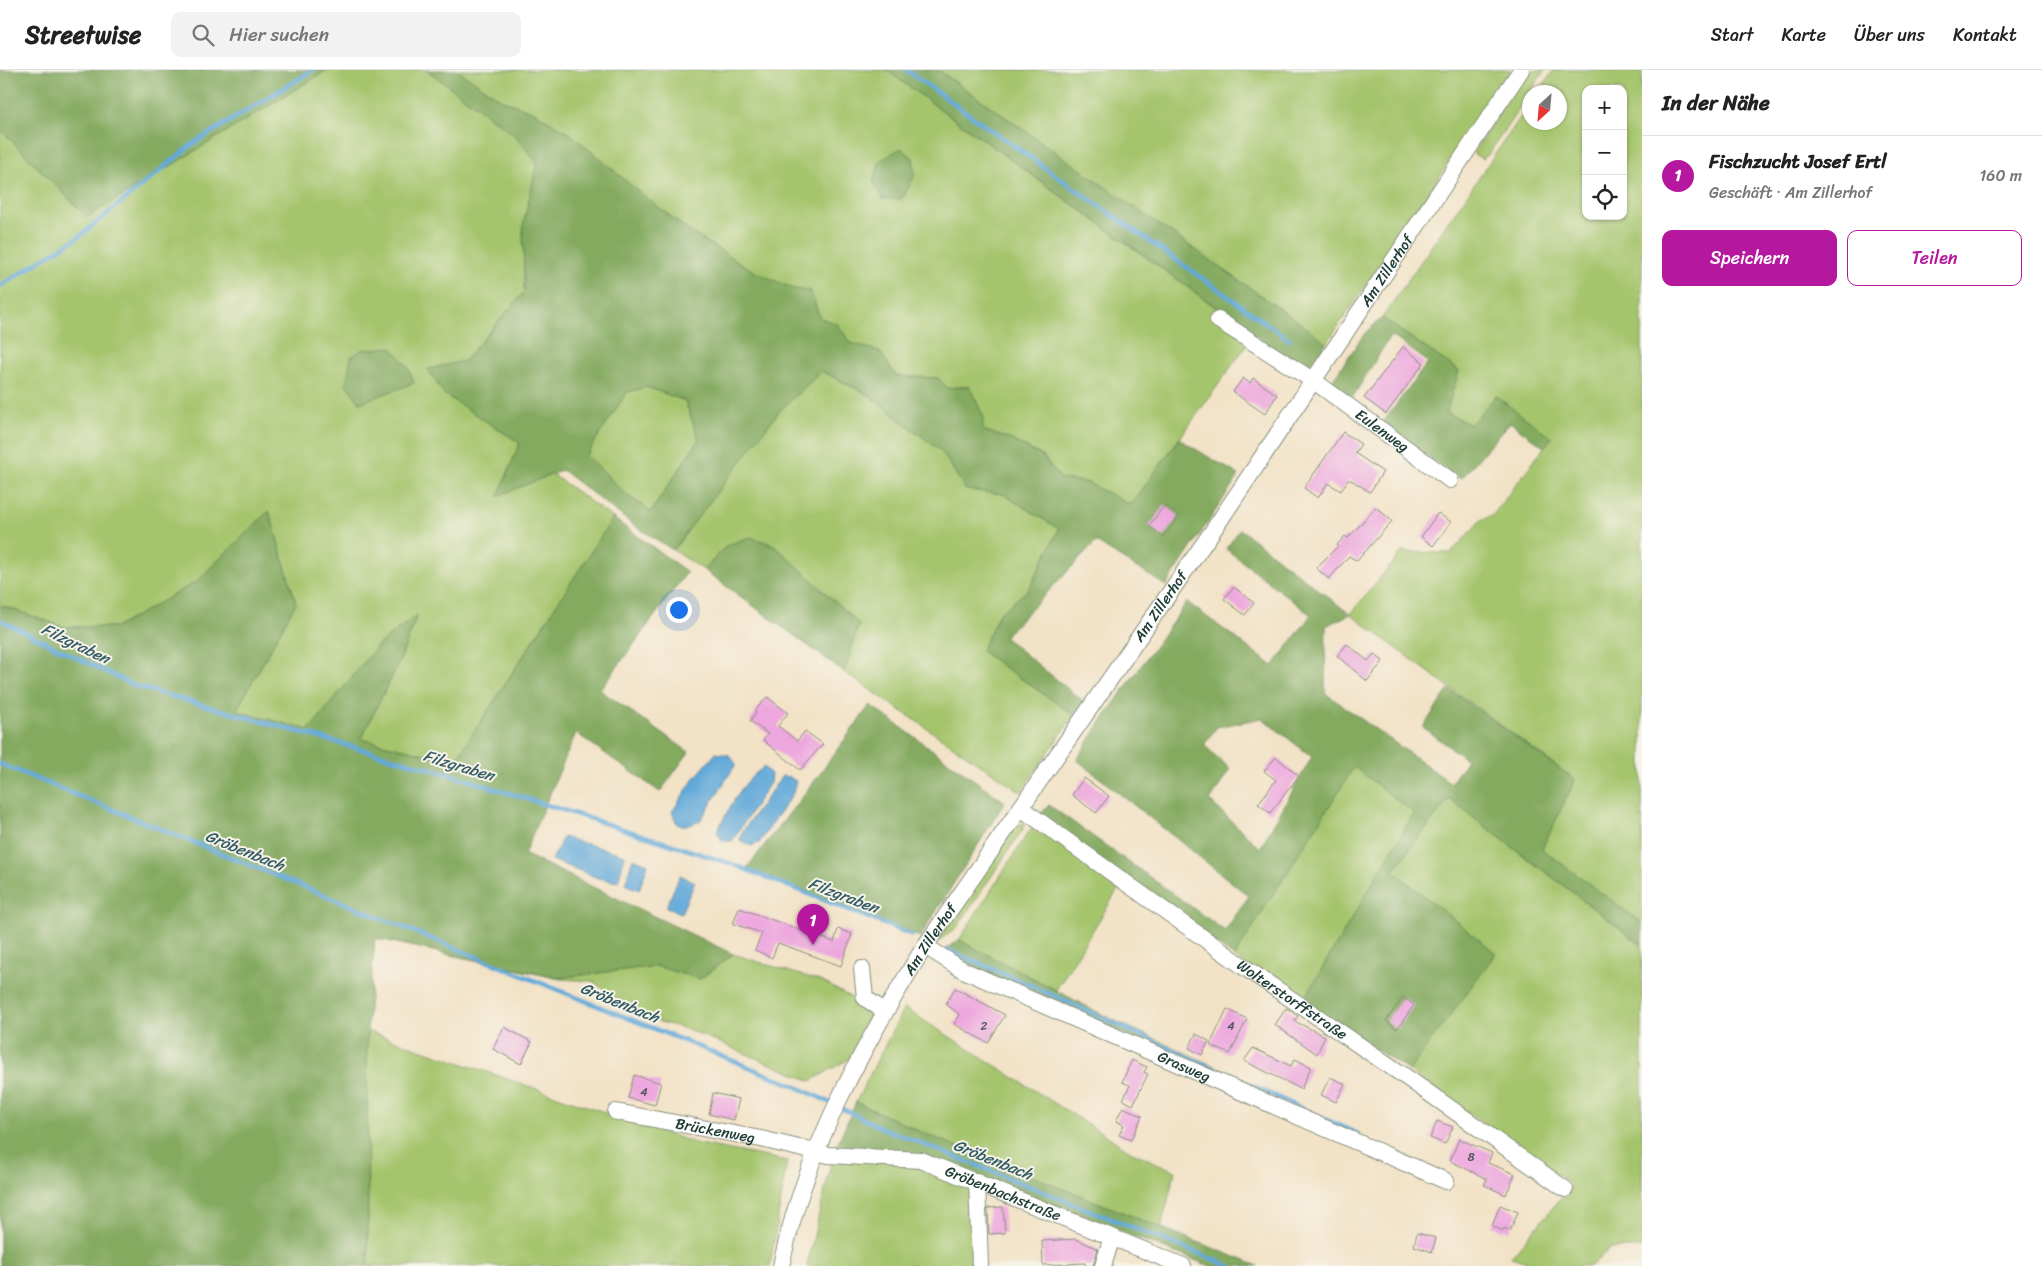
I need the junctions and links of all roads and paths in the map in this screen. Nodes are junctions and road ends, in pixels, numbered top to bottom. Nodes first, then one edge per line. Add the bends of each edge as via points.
1 (1521, 70) edge
2 (1218, 320) dead end
3 (1314, 382) junction
4 (1450, 480) dead end
5 (1021, 808) junction
6 (925, 946) junction
7 (862, 969) dead end
8 (884, 1012) junction
9 (616, 1112) dead end
10 (816, 1151) junction
11 (977, 1181) junction
12 (1446, 1181) dead end
13 (1565, 1189) dead end
14 (1112, 1237) junction
15 (781, 1266) edge
16 (980, 1266) edge
17 (1103, 1266) edge
18 (1183, 1266) edge

1 - 3 street, Am Zillerhof
2 - 3 street, Eulenweg
3 - 4 street, Eulenweg
3 - 5 street, Am Zillerhof
5 - 6 street, Am Zillerhof
5 - 13 street, Wolterstorffstraße
6 - 8 street, Am Zillerhof
6 - 12 street, Grasweg via 962,970
7 - 8 street via 865,998
8 - 10 street, Am Zillerhof
9 - 10 street, Brückenweg
10 - 11 street, Gröbenbachstraße via 828,1155 922,1160
10 - 15 street, Am Zillerhof via 788,1231
11 - 14 street, Gröbenbachstraße
11 - 16 street
14 - 17 street
14 - 18 street, Gröbenbachstraße

